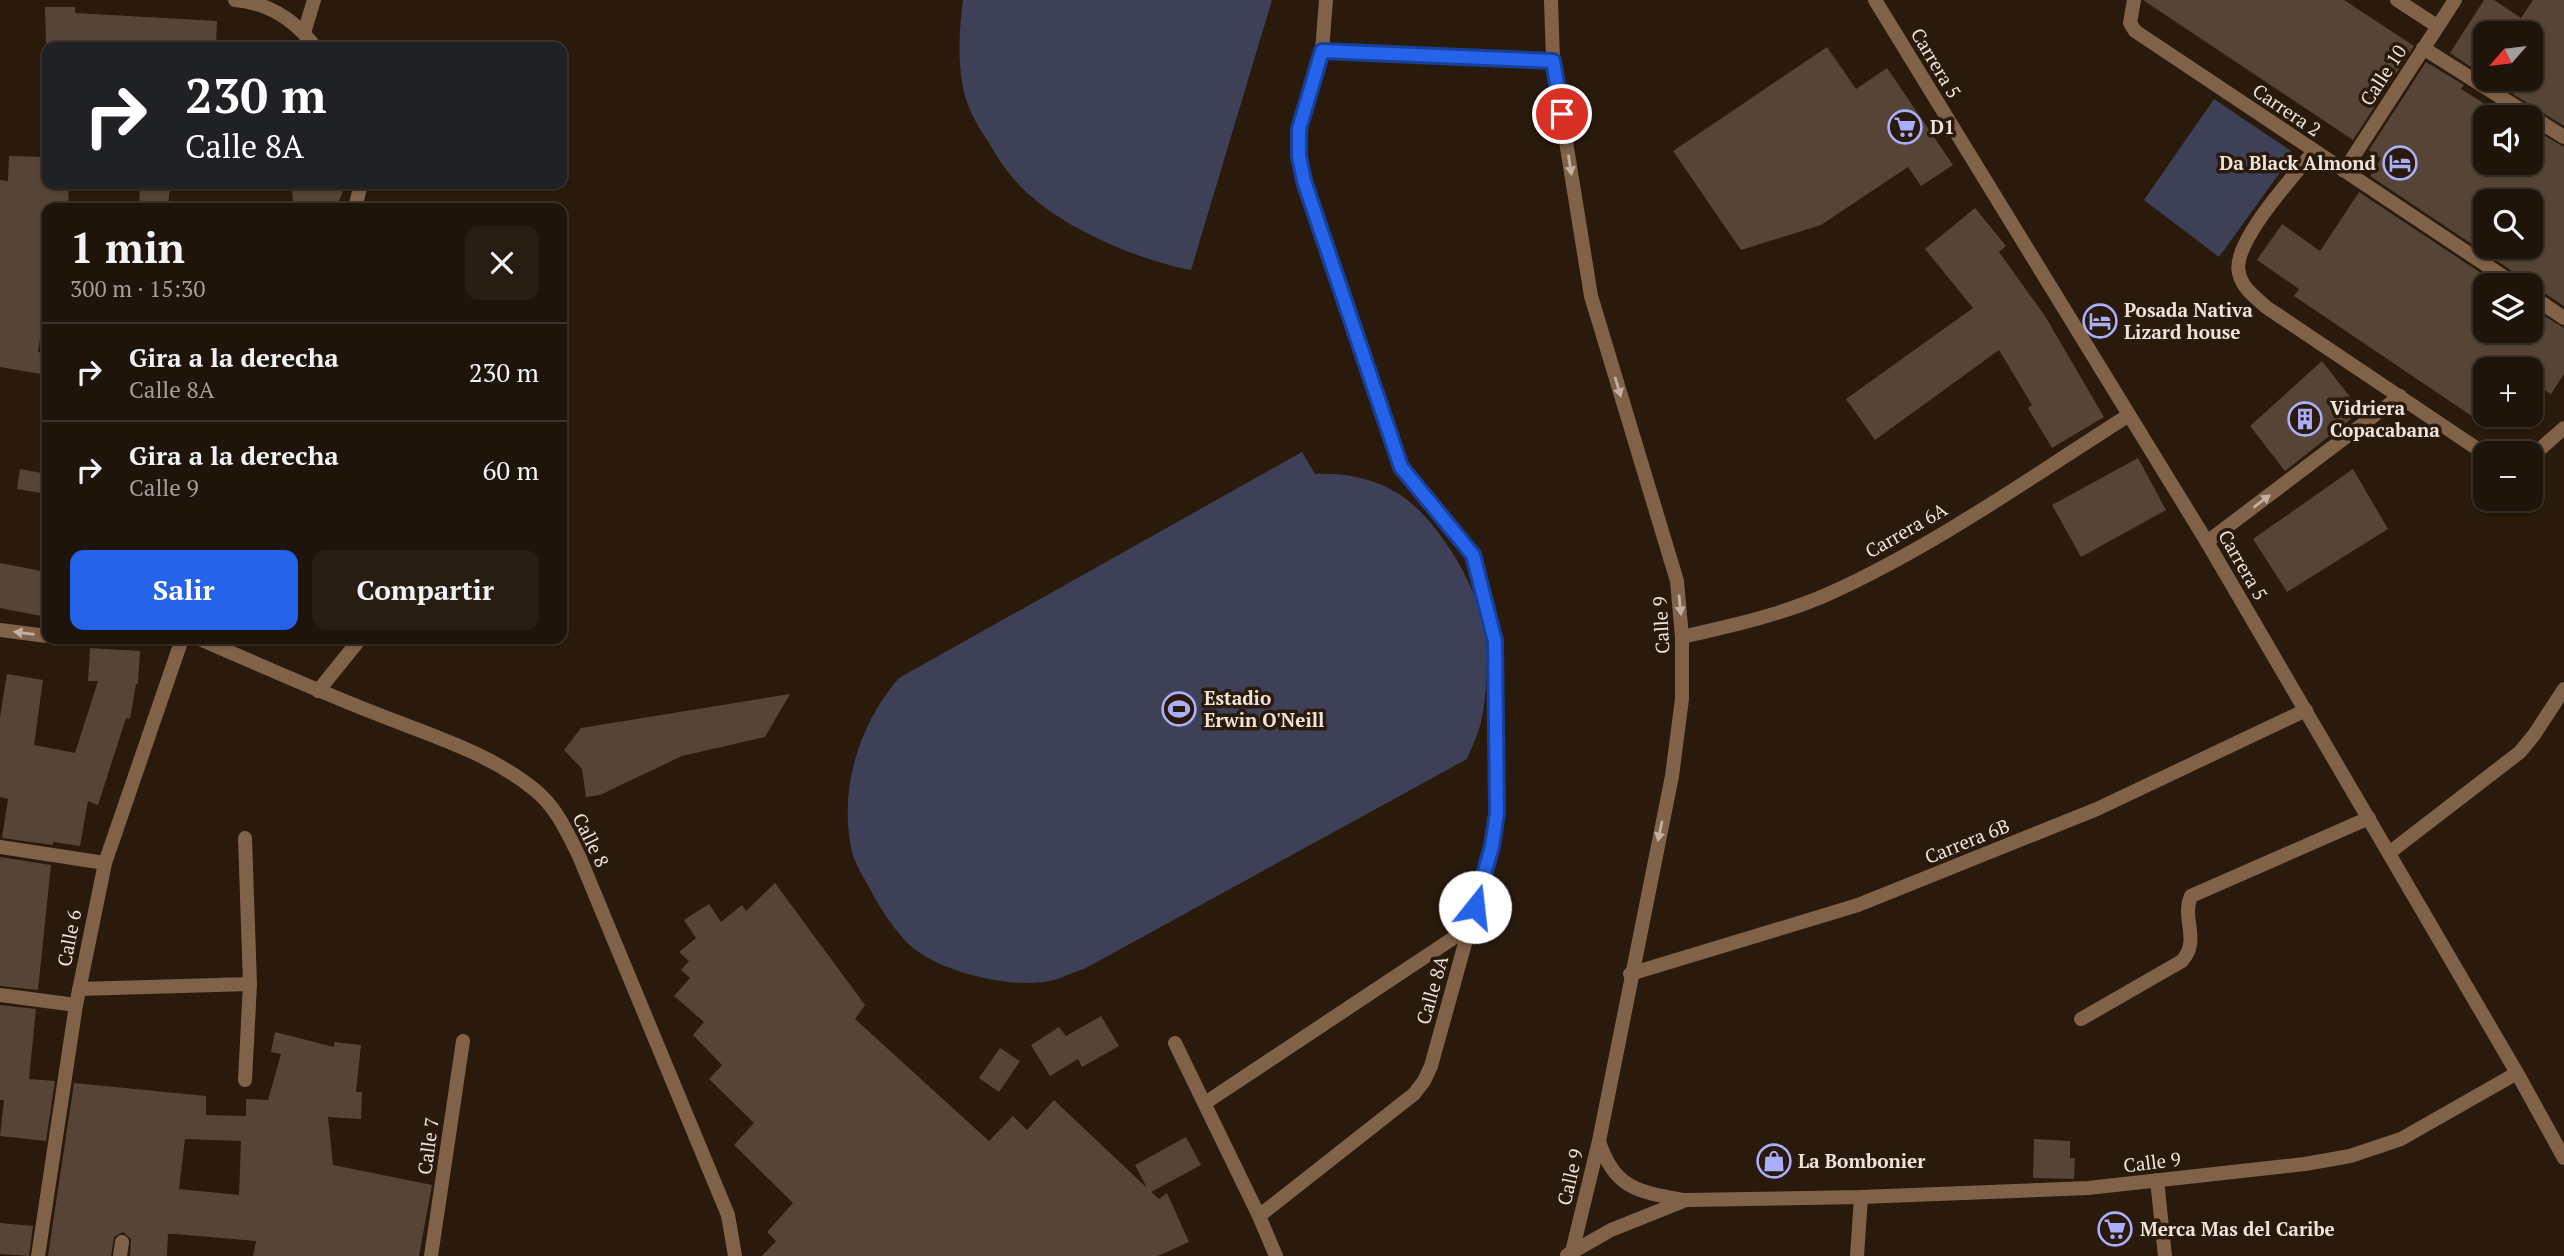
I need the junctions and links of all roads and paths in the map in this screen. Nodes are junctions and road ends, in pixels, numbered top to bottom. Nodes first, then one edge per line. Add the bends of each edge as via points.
1 (235, 0) edge
2 (314, 0) edge
3 (1326, 0) edge
4 (1551, 0) edge
5 (1875, 0) edge
6 (2134, 0) edge
7 (2397, 0) edge
8 (2455, 0) edge
9 (257, 1) edge
10 (2437, 26) junction
11 (304, 33) junction
12 (311, 42) edge
13 (2423, 48) junction
14 (1322, 51) junction
15 (1553, 61) junction
16 (2564, 137) edge
17 (2314, 151) junction
18 (2344, 171) junction
19 (2498, 273) edge
20 (2543, 304) edge
21 (2564, 318) edge
22 (2400, 396) junction
23 (2129, 415) junction
24 (2564, 429) edge
25 (2473, 446) edge
26 (2543, 447) edge
27 (2207, 542) junction
28 (0, 630) edge
29 (42, 635) edge
30 (1682, 637) junction
31 (180, 644) edge
32 (211, 644) edge
33 (356, 644) edge
34 (2564, 690) edge
35 (318, 691) junction
36 (2306, 710) junction
37 (2369, 818) junction
38 (246, 838) dead end
39 (0, 846) edge
40 (2389, 853) junction
41 (105, 863) junction
42 (1470, 927) junction
43 (1630, 974) junction
44 (250, 984) junction
45 (79, 989) junction
46 (0, 995) edge
47 (76, 1005) junction
48 (2081, 1019) dead end
49 (463, 1041) dead end
50 (1175, 1044) dead end
51 (2517, 1073) junction
52 (246, 1080) dead end
53 (1205, 1103) junction
54 (1599, 1141) junction
55 (2564, 1158) edge
56 (2157, 1180) junction
57 (1861, 1197) junction
58 (1686, 1200) junction
59 (1259, 1216) junction
60 (1569, 1254) edge
61 (38, 1256) edge
62 (431, 1256) edge
63 (735, 1256) edge
64 (1276, 1256) edge
65 (1857, 1256) edge
66 (2165, 1256) edge

1 - 9 street
2 - 11 street
3 - 14 street, Calle 8A
4 - 15 street, Calle 9
5 - 23 street, Carrera 5
6 - 17 street, Carrera 2 via 2130,23 2135,31
7 - 10 street
8 - 10 street, Calle 10
9 - 11 street
10 - 13 street, Calle 10
11 - 12 street
13 - 16 street
13 - 18 street, Calle 10
14 - 15 street
14 - 42 street, Calle 8A via 1299,129 1304,181 1401,467 1473,555 1495,641 1497,813
15 -> 30 street, Calle 9 via 1591,296 1677,581
17 - 18 street, Carrera 2
17 - 22 street via 2240,251 2242,283 2266,307
18 - 19 street, Carrera 2
20 - 21 street
22 - 25 street
27 -> 22 street
23 - 27 street, Carrera 5
23 - 30 street, Carrera 6A via 1910,553 1824,596
24 - 26 street
27 - 36 street, Carrera 5
29 -> 28 street
30 -> 43 street, Calle 9 via 1682,699 1672,776
31 - 41 street, Calle 6
32 - 35 street, Calle 8
33 - 35 street
34 - 40 street via 2520,752
35 - 63 street, Calle 8 via 465,749 510,772 537,791 563,822 728,1215
36 - 37 street, Carrera 5
36 - 43 street, Carrera 6B via 2097,809 1858,905
37 - 40 street, Carrera 5
37 - 48 street via 2191,897 2192,942 2182,961
38 - 44 street
39 - 41 street
40 - 51 street, Carrera 5
41 - 45 street, Calle 6
42 - 53 street
42 - 59 street, Calle 8A via 1424,1081
43 - 54 street, Calle 9
44 - 45 street
44 - 52 street
45 - 47 street, Calle 6
46 - 47 street
47 - 61 street, Calle 6
49 - 62 street, Calle 7
50 - 53 street
51 - 55 street, Carrera 5
51 - 56 street, Calle 9 via 2401,1139 2350,1156
53 - 59 street
54 - 58 street via 1606,1162 1625,1183 1649,1194
54 - 60 street, Calle 9
56 - 57 street, Calle 9 via 2088,1188
56 - 66 street
57 - 58 street, Calle 9
57 - 65 street
58 - 60 street, Calle 9 via 1611,1230
59 - 64 street

